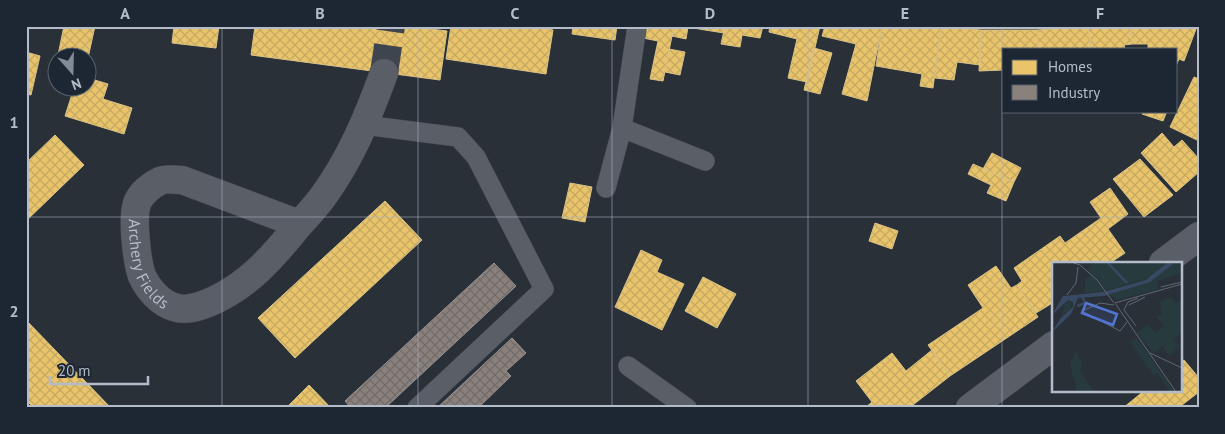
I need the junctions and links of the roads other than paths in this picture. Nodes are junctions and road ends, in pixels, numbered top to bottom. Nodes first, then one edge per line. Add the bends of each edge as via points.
1 (637, 26) edge
2 (384, 73) tunnel mouth
3 (364, 125) junction
4 (622, 128) junction
5 (705, 161) dead end
6 (606, 188) dead end
7 (300, 224) junction
8 (1199, 236) edge
9 (1164, 262) edge
10 (1052, 346) edge
11 (628, 366) dead end
12 (417, 408) edge
13 (687, 408) edge
14 (970, 408) edge

1 - 4 lane
2 - 3 street, Archery Fields
3 - 7 street, Archery Fields via 322,199
3 - 12 lane via 458,137 476,157 544,289
4 - 5 lane
4 - 6 lane
7 - 7 street, Archery Fields via 254,276 202,306 172,307 156,296 142,274 135,215 138,201 162,180 182,180
8 - 9 street
10 - 14 street
11 - 13 lane

